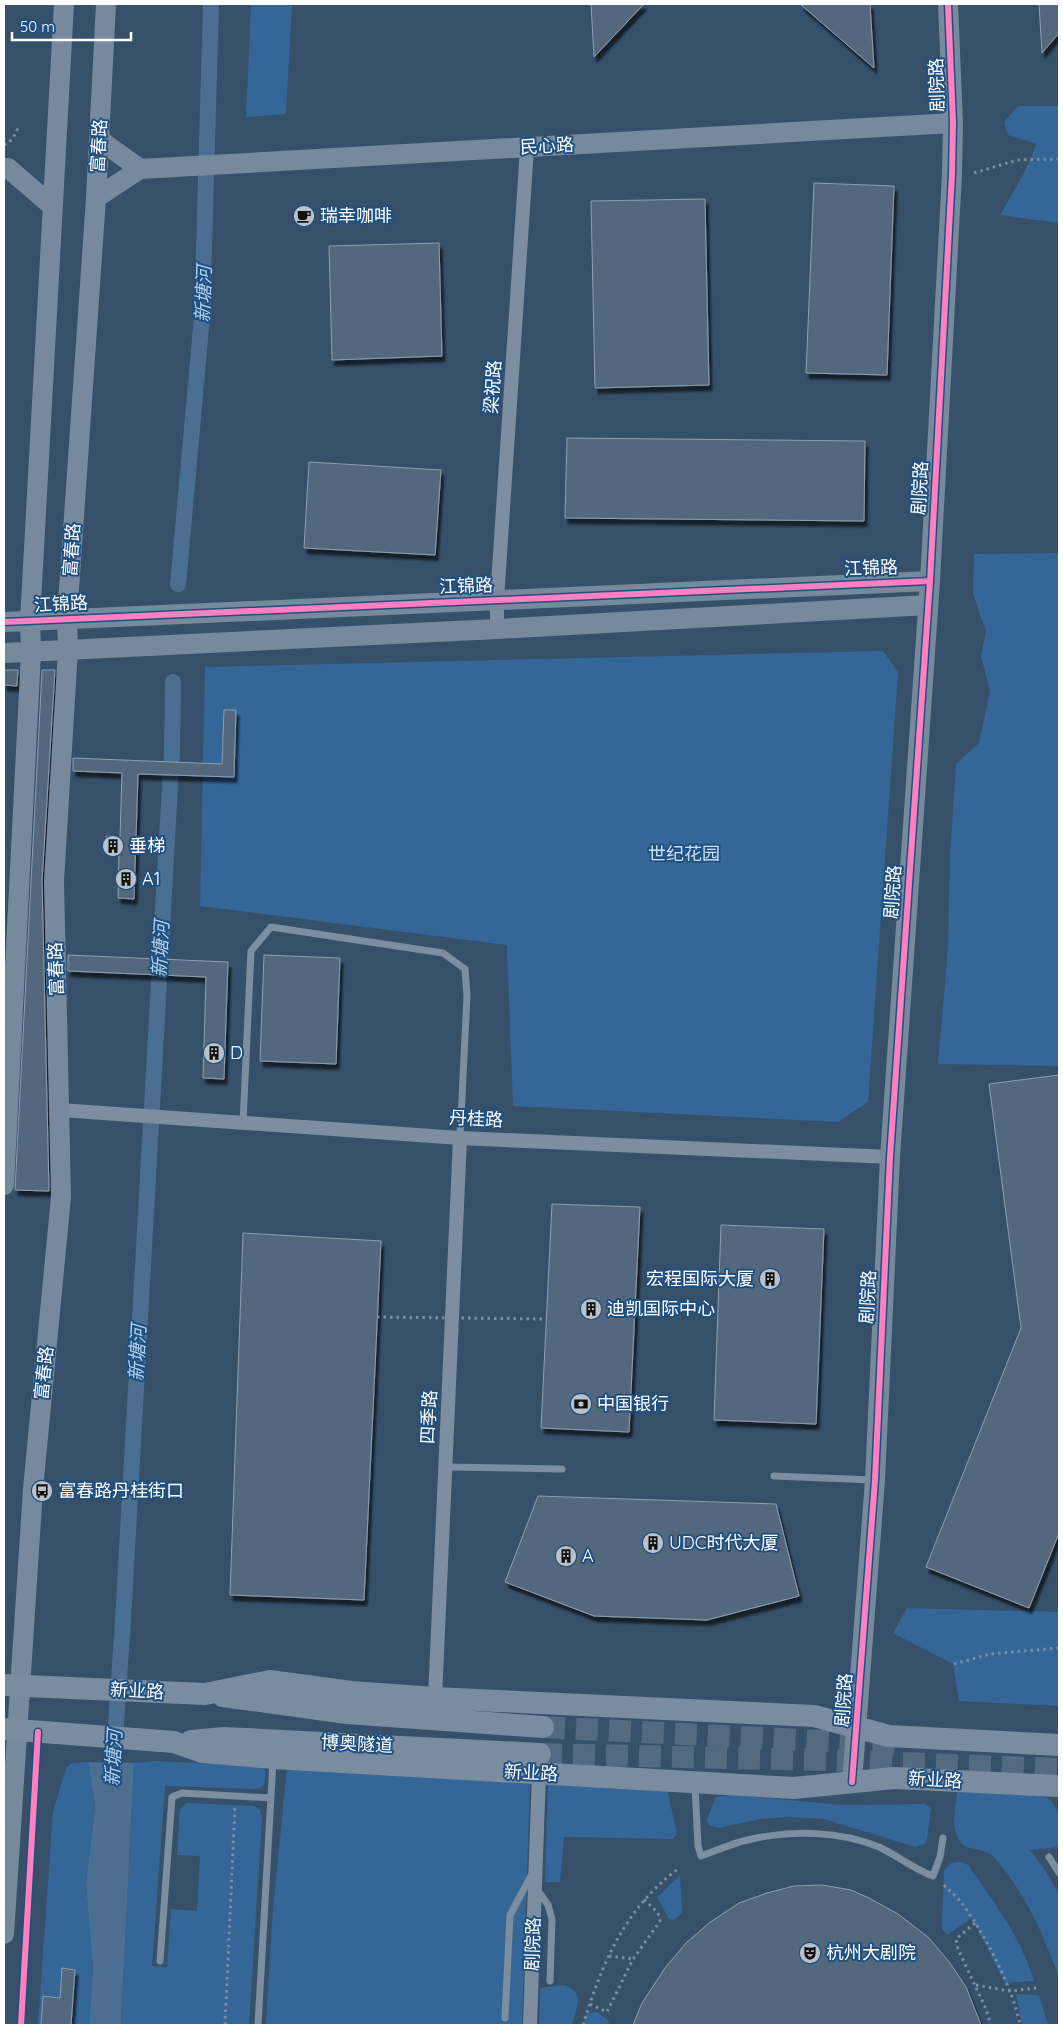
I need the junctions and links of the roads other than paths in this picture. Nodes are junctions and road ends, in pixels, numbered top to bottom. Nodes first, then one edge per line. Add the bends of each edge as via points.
1 (64, 4) edge
2 (106, 4) edge
3 (948, 4) edge
4 (953, 123) junction
5 (100, 140) junction
6 (527, 148) junction
7 (4, 168) edge
8 (140, 169) junction
9 (96, 198) junction
10 (52, 206) junction
11 (930, 581) junction
12 (497, 599) junction
13 (928, 605) junction
14 (67, 618) junction
15 (30, 621) junction
16 (4, 622) edge
17 (497, 629) junction
18 (68, 649) junction
19 (31, 652) junction
20 (4, 653) edge
21 (6, 1108) edge
22 (60, 1110) junction
23 (243, 1122) junction
24 (460, 1138) junction
25 (890, 1157) junction
26 (4, 1186) edge
27 (446, 1467) junction
28 (562, 1469) dead end
29 (774, 1476) dead end
30 (875, 1480) junction
31 (11, 1685) edge
32 (205, 1694) junction
33 (435, 1698) junction
34 (542, 1727) tunnel mouth
35 (857, 1727) junction
36 (10, 1730) edge
37 (174, 1742) junction
38 (1059, 1745) edge
39 (273, 1758) junction
40 (539, 1764) junction
41 (694, 1782) junction
42 (852, 1782) junction
43 (1059, 1786) edge
44 (271, 1798) junction
45 (943, 1838) dead end
46 (1049, 1857) dead end
47 (536, 1867) junction
48 (1059, 1873) edge
49 (535, 1884) junction
50 (4, 1934) edge
51 (160, 1960) dead end
52 (550, 1981) dead end
53 (505, 2018) dead end
54 (258, 2025) edge
55 (530, 2025) edge

1 - 10 street
2 - 5 street, 富春路
3 - 4 street, 剧院路
4 - 6 street, 民心路
4 - 11 street, 剧院路
5 - 8 street
5 - 9 street, 富春路
6 - 8 street, 民心路
6 - 12 street, 梁祝路
7 - 10 street
8 - 9 street, 民心路
9 - 14 street, 富春路
10 - 15 street
11 - 12 street, 江锦路
11 - 13 street, 剧院路
12 - 14 street, 江锦路
12 - 17 street, 梁祝路
13 - 17 street
13 - 25 street, 剧院路
14 - 15 street, 江锦路
14 - 18 street, 富春路
15 - 16 street, 江锦路
15 - 19 street
17 - 18 street
18 - 19 street
18 - 22 street, 富春路 via 54,881
19 - 20 street
19 - 21 street
21 - 26 street
22 - 23 street, 丹桂路
22 - 31 street, 富春路 via 61,1197
23 - 24 street, 丹桂路
23 - 24 lane via 251,951 271,928 443,953 465,969 467,996
24 - 25 street, 丹桂路
24 - 27 street, 四季路
25 - 30 street, 剧院路
27 - 28 lane
27 - 33 street, 四季路
29 - 30 lane
30 - 35 street, 剧院路
31 - 32 main road, 新业路
31 - 36 street, 富春路
32 - 33 main road, 新业路 via 270,1681 351,1692
32 - 34 main road, 博奥隧道 via 347,1713
33 - 35 main road, 新业路 via 814,1716
35 - 38 main road, 新业路 via 889,1736
35 - 42 street, 剧院路
36 - 37 main road, 新业路
36 - 50 street, 富春路
37 - 39 main road, 新业路 via 202,1752
37 - 40 main road, 博奥隧道 via 224,1738
39 - 40 main road, 新业路
39 - 44 lane
40 - 41 main road, 新业路
40 - 47 street, 剧院路
41 - 42 main road, 新业路 via 794,1788
41 - 45 lane via 696,1831 701,1856 750,1839 783,1834 820,1834 848,1837 878,1847 933,1876
42 - 43 main road, 新业路 via 894,1778
44 - 51 lane via 182,1792 172,1797
44 - 54 lane
46 - 48 lane
47 - 49 street, 剧院路
47 - 53 lane via 510,1915
49 - 52 lane via 548,1905 552,1919
49 - 55 street, 剧院路

